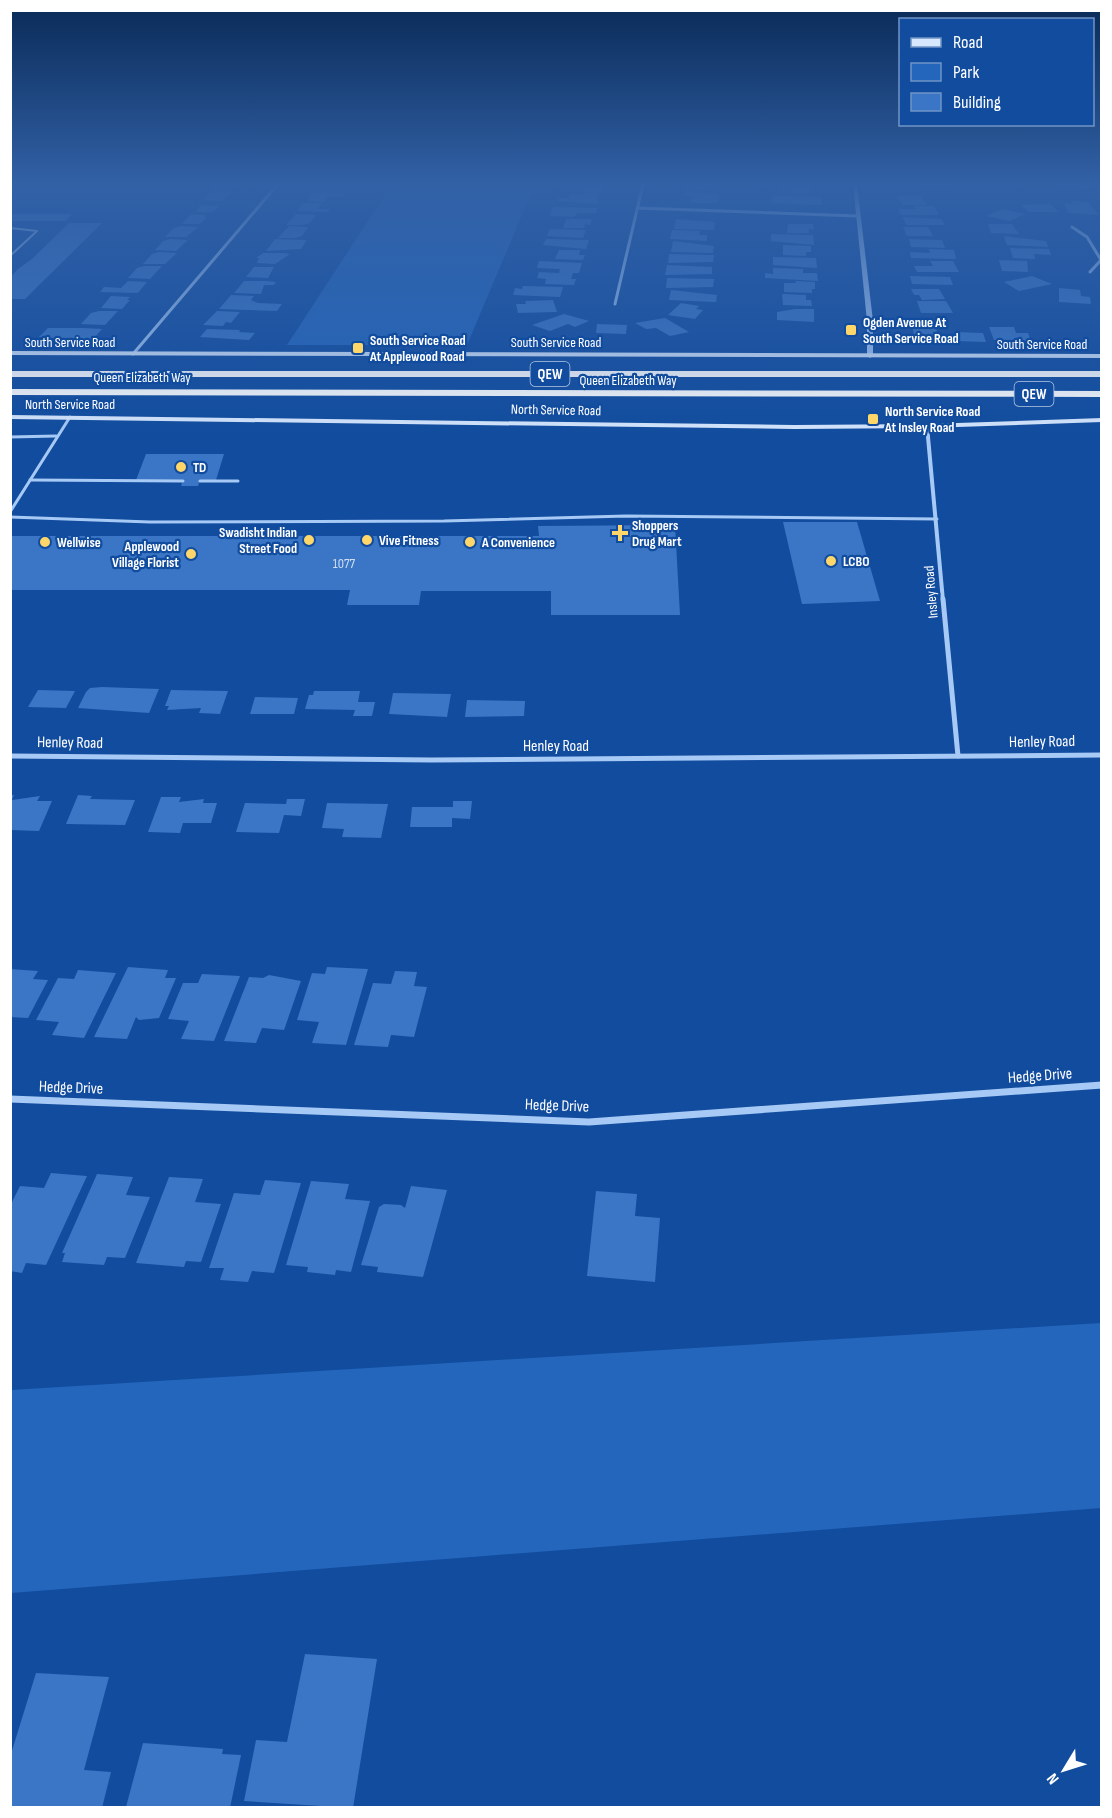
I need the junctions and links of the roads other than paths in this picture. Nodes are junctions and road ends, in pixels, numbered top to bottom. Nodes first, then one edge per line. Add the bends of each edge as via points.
1 (206, 269) edge
2 (623, 269) edge
3 (864, 269) edge
4 (1094, 269) edge
5 (1090, 272) dead end
6 (615, 304) dead end
7 (10, 353) edge
8 (133, 354) junction
9 (870, 356) junction
10 (1101, 356) edge
11 (10, 374) edge
12 (1101, 374) edge
13 (10, 392) edge
14 (1101, 394) edge
15 (10, 417) edge
16 (70, 417) junction
17 (1101, 420) edge
18 (927, 426) junction
19 (56, 436) junction
20 (10, 437) edge
21 (30, 480) junction
22 (183, 481) dead end
23 (200, 481) dead end
24 (237, 481) dead end
25 (10, 512) edge
26 (10, 517) edge
27 (937, 519) junction
28 (1101, 755) edge
29 (10, 756) edge
30 (958, 756) junction
31 (1101, 1085) edge
32 (10, 1099) edge

1 - 8 street
2 - 6 street
3 - 9 street
4 - 5 street
7 - 8 main road, South Service Road
8 - 9 main road, South Service Road
9 - 10 main road, South Service Road
11 - 12 highway, Queen Elizabeth Way / QEW
13 - 14 highway, Queen Elizabeth Way / QEW
15 - 16 main road, North Service Road
16 - 18 main road, North Service Road
16 - 19 lane
17 - 18 main road, North Service Road
18 - 27 street, Insley Road
19 - 20 lane
19 - 21 lane
21 - 22 lane
21 - 25 lane
23 - 24 lane
26 - 27 lane via 150,522 444,522 626,516
27 - 30 street, Insley Road
28 - 30 street, Henley Road
29 - 30 street, Henley Road via 432,760
31 - 32 street, Hedge Drive via 590,1122

